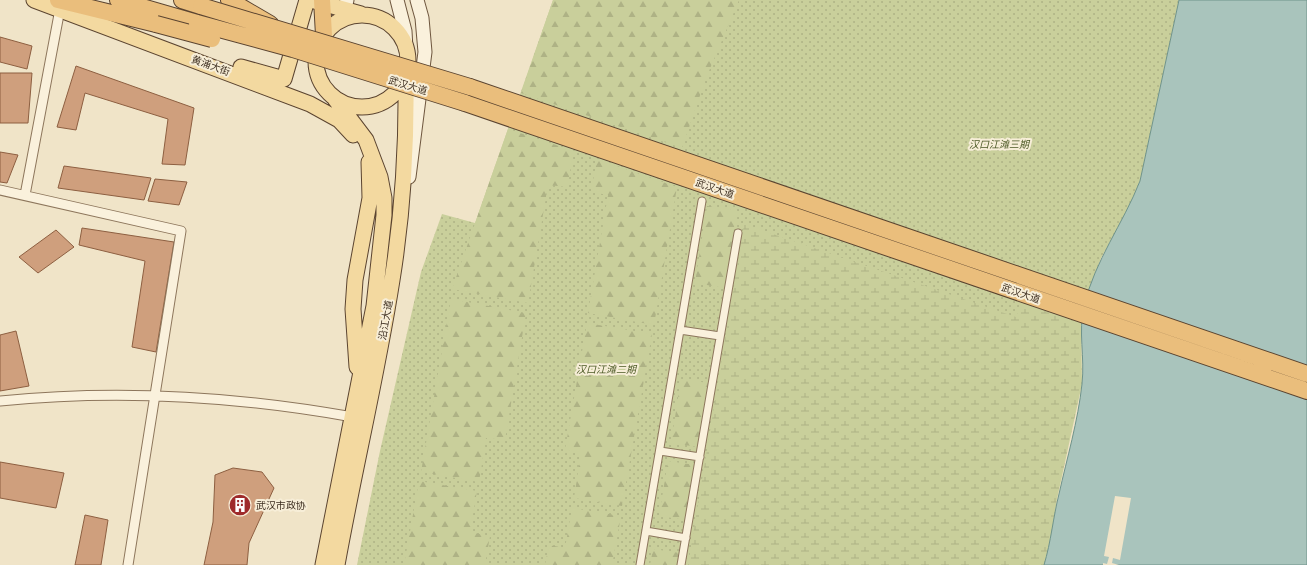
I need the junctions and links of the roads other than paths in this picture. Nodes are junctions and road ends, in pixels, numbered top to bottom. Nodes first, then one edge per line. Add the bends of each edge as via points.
1 (34, 0) edge
2 (118, 0) edge
3 (182, 0) edge
4 (229, 0) edge
5 (397, 0) edge
6 (417, 0) edge
7 (315, 1) edge
8 (59, 4) edge
9 (345, 9) edge
10 (278, 29) junction
11 (324, 34) junction
12 (293, 49) junction
13 (406, 49) junction
14 (197, 60) junction
15 (406, 73) junction
16 (335, 99) junction
17 (366, 140) junction
18 (369, 157) junction
19 (0, 190) edge
20 (25, 195) junction
21 (702, 201) dead end
22 (400, 217) junction
23 (738, 233) dead end
24 (680, 330) junction
25 (720, 336) junction
26 (1307, 374) edge
27 (358, 386) junction
28 (1307, 391) edge
29 (155, 395) junction
30 (0, 401) edge
31 (353, 417) junction
32 (660, 451) junction
33 (700, 457) junction
34 (646, 531) junction
35 (686, 538) junction
36 (128, 565) edge
37 (323, 565) edge
38 (337, 565) edge
39 (640, 565) edge
40 (681, 565) edge

1 - 8 main road, 黄浦大街
2 - 12 highway, 武汉大道, bridge
3 - 10 highway, 武汉大道, bridge
4 - 10 highway, bridge
5 - 13 main road via 405,31
6 - 22 main road via 422,18 425,52 412,160
7 - 9 main road
7 - 11 highway
7 - 14 main road via 284,79 215,60
8 - 12 highway, bridge via 254,49
8 - 14 main road, 黄浦大街
8 - 20 street
9 - 11 main road
9 - 13 main road via 381,19 399,34
10 - 26 highway, 武汉大道, bridge via 470,87
11 - 16 main road via 318,45 317,73 324,87
12 - 28 highway, 武汉大道, bridge via 465,103
13 - 15 main road
14 - 18 main road, 黄浦大街 via 328,112 345,125
15 - 16 main road via 394,93 374,105 358,107
15 - 22 main road, 沿江大道
16 - 17 main road, 沿江大道
17 - 18 main road
17 - 27 main road, 沿江大道 via 380,177 384,215 376,292
18 - 27 main road via 370,198 355,280 353,309
19 - 20 street
20 - 29 street via 181,231
21 - 24 street
22 - 38 main road, 沿江大道 via 392,282 369,411
23 - 25 street
24 - 25 street
24 - 32 street
25 - 33 street
27 - 31 main road, 沿江大道
29 - 30 street via 50,396
29 - 31 street via 243,401
29 - 36 street
31 - 37 main road, 沿江大道
32 - 33 street
32 - 34 street
33 - 35 street
34 - 35 street
34 - 39 street
35 - 40 street

